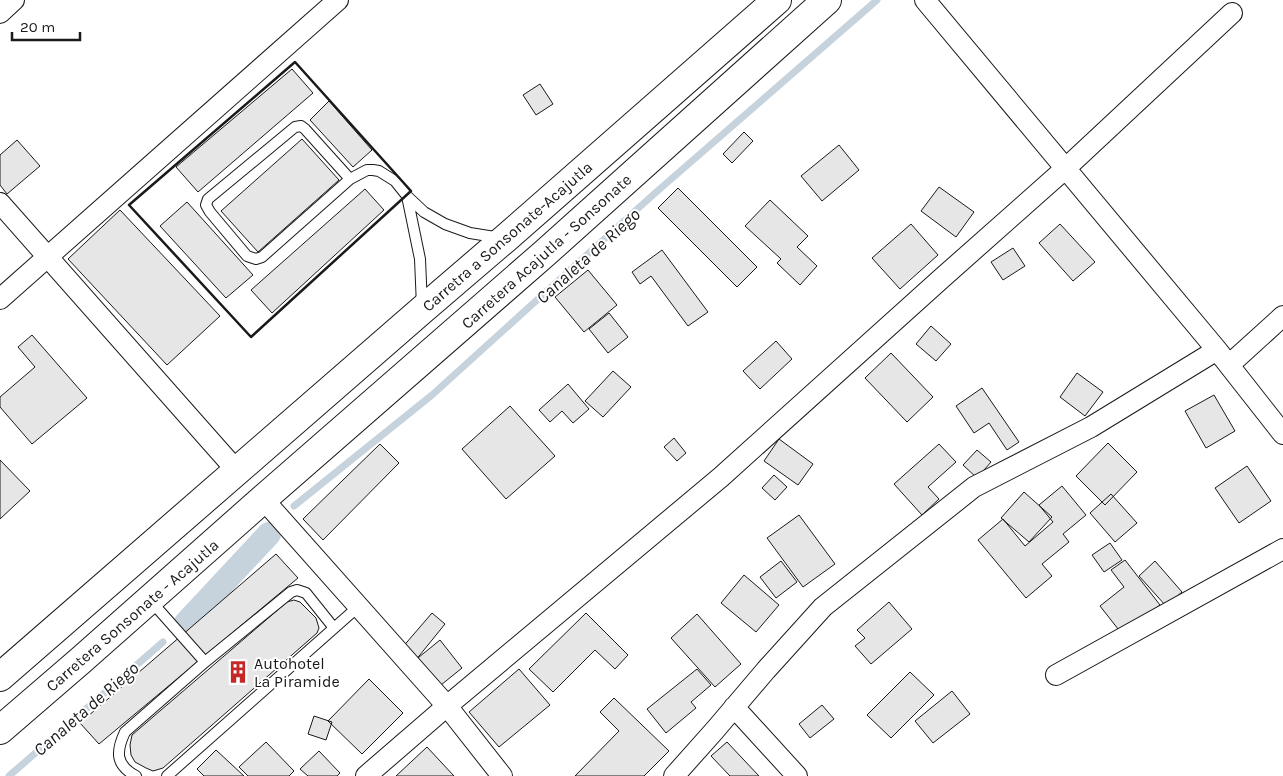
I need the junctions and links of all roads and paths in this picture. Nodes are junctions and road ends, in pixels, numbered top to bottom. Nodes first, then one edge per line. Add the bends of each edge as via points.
1 (14, 0) edge
2 (338, 0) edge
3 (777, 0) edge
4 (827, 0) edge
5 (925, 0) edge
6 (1232, 13) dead end
7 (0, 14) edge
8 (1066, 168) junction
9 (350, 179) junction
10 (406, 196) junction
11 (0, 202) edge
12 (506, 238) junction
13 (48, 257) junction
14 (0, 299) edge
15 (422, 310) junction
16 (1283, 316) edge
17 (1223, 357) junction
18 (1283, 434) edge
19 (237, 471) junction
20 (263, 499) junction
21 (1283, 549) edge
22 (149, 599) junction
23 (359, 606) junction
24 (334, 628) junction
25 (205, 662) junction
26 (1056, 675) dead end
27 (0, 677) edge
28 (447, 706) junction
29 (734, 707) junction
30 (0, 730) edge
31 (136, 776) edge
32 (167, 776) edge
33 (366, 776) edge
34 (502, 776) edge
35 (674, 776) edge
36 (796, 776) edge

1 - 7 street
2 - 13 street
3 - 12 highway, Carretra a Sonsonate-Acajutla
4 - 20 highway, Carretera Acajutla - Sonsonate via 545,253
5 - 8 street
6 - 8 street
8 - 17 street
8 - 28 street via 721,477
9 - 9 lane via 305,129 295,127 208,199 206,205 247,256 256,260
9 - 10 lane via 367,170 379,171 396,181
10 - 12 lane via 424,212 456,229
10 - 15 lane via 420,259
11 - 13 street
12 - 15 highway, Carretra a Sonsonate-Acajutla
13 - 14 street
13 - 19 street
15 - 19 highway, Carretra a Sonsonate-Acajutla
16 - 17 street
17 - 18 street
17 - 29 street via 974,487 824,607
19 - 27 highway
20 - 22 highway, Carretera Sonsonate - Acajutla
20 - 23 street
21 - 26 street
22 - 25 lane
22 - 30 highway, Carretera Sonsonate - Acajutla
23 - 24 lane
23 - 28 street
24 - 25 lane via 306,593 297,590
24 - 32 lane
25 - 31 lane via 125,732 119,757 126,771
28 - 33 street
28 - 34 street
29 - 35 street
29 - 36 street

